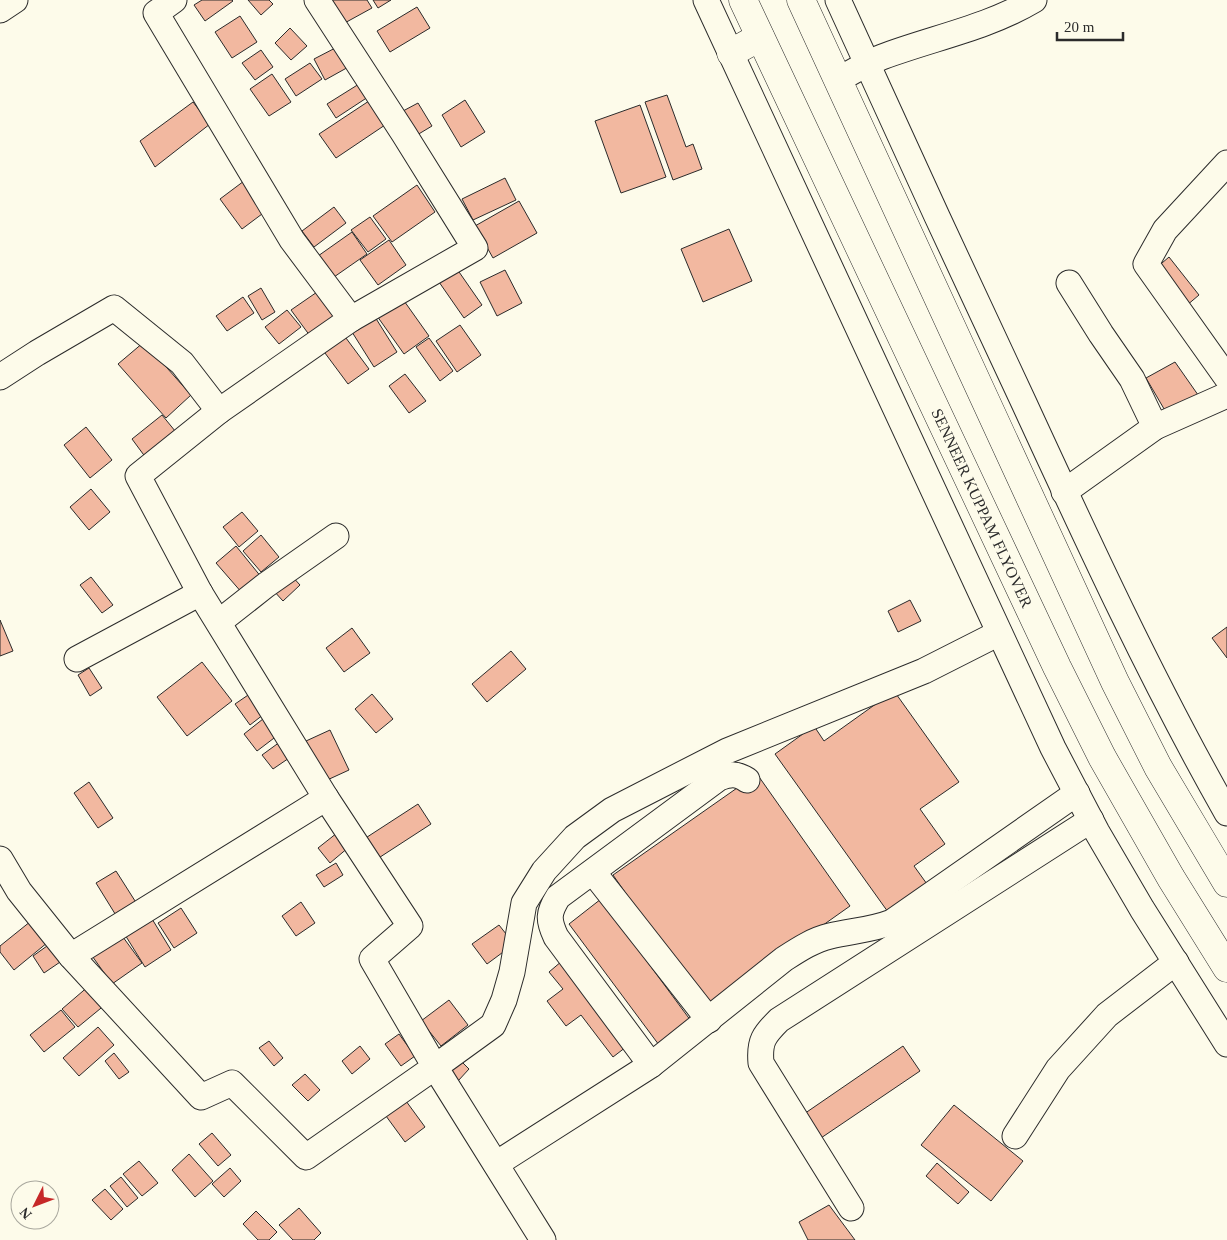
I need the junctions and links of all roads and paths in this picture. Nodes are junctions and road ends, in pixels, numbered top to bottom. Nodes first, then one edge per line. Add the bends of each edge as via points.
1 (15, 0) edge
2 (174, 0) edge
3 (317, 0) edge
4 (706, 0) edge
5 (743, 0) edge
6 (801, 0) edge
7 (838, 0) edge
8 (1034, 0) edge
9 (0, 10) edge
10 (760, 37) junction
11 (731, 53) junction
12 (867, 65) junction
13 (838, 80) junction
14 (1227, 163) edge
15 (1070, 283) dead end
16 (351, 319) junction
17 (0, 377) edge
18 (1227, 378) edge
19 (1227, 395) edge
20 (219, 411) junction
21 (1155, 427) junction
22 (1064, 492) junction
23 (336, 536) dead end
24 (200, 593) junction
25 (219, 622) junction
26 (999, 633) junction
27 (77, 659) dead end
28 (746, 780) dead end
29 (1077, 793) junction
30 (326, 798) junction
31 (1227, 813) edge
32 (1091, 820) junction
33 (0, 859) edge
34 (593, 872) junction
35 (1227, 884) edge
36 (71, 956) junction
37 (1176, 962) junction
38 (1227, 968) edge
39 (708, 1020) junction
40 (1227, 1044) edge
41 (651, 1065) junction
42 (435, 1067) junction
43 (1015, 1136) dead end
44 (496, 1164) junction
45 (852, 1208) dead end
46 (543, 1240) edge

1 - 9 street
2 - 16 street via 156,14 292,240
3 - 16 street via 474,248
4 - 11 street
5 - 10 highway, SENNEER KUPPAM FLYOVER
6 - 13 highway
7 - 12 street
8 - 12 street via 997,18 881,57
10 - 11 highway
10 - 38 highway, SENNEER KUPPAM FLYOVER via 1057,667 1107,766
11 - 26 street
12 - 13 street
12 - 22 street
13 - 35 highway via 1115,682 1158,767
14 - 18 street via 1165,230 1146,264
15 - 21 street via 1132,379
16 - 20 street
17 - 20 street via 114,308 182,363
19 - 21 street
20 - 24 street via 138,476
21 - 22 street
22 - 31 street via 1153,676
23 - 25 street
24 - 25 street
24 - 27 street
25 - 30 street
26 - 29 street
26 - 42 street via 924,671 727,750 612,810 575,837 544,871 524,903 512,972 492,1025
28 - 34 street via 732,774 720,778
29 - 32 street
29 - 39 street via 892,922 878,928 828,936 804,946
30 - 36 street
30 - 42 street via 410,926 372,959
32 - 37 street
32 - 45 street via 779,1020 765,1034 759,1048 761,1063
33 - 36 street via 19,891
34 - 39 street
34 - 41 street via 558,897 551,909 550,924 556,937
36 - 42 street via 201,1097 232,1084 306,1157
37 - 40 street
37 - 43 street via 1107,1015 1058,1069
39 - 41 street
41 - 44 street
42 - 44 street
44 - 46 street

